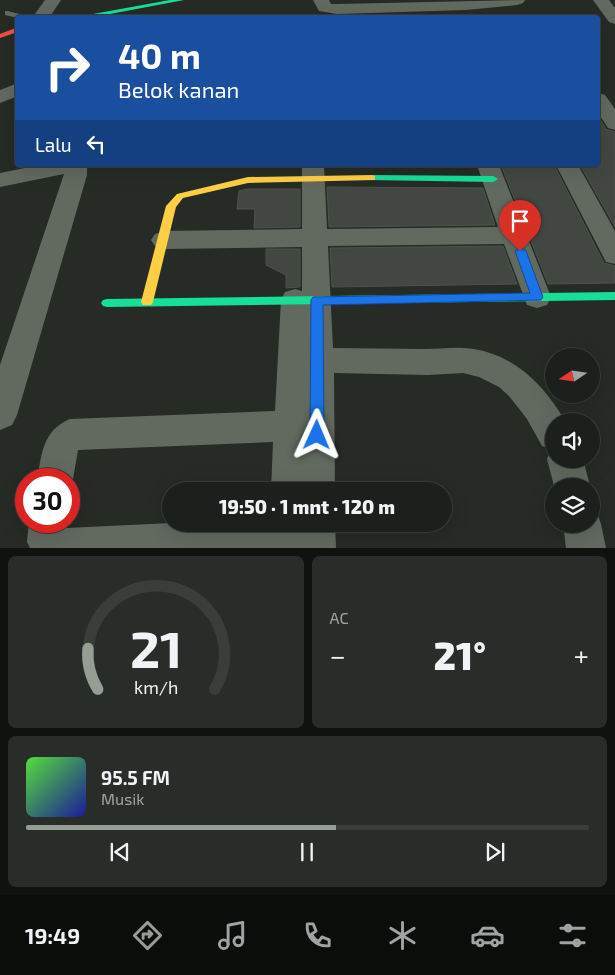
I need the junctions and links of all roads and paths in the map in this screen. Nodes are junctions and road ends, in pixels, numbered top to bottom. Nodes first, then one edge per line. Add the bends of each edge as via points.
1 (53, 0) edge
2 (181, 0) edge
3 (517, 0) edge
4 (601, 0) edge
5 (321, 8) edge
6 (8, 12) dead end
7 (380, 12) edge
8 (19, 15) edge
9 (42, 15) edge
10 (92, 15) edge
11 (615, 19) edge
12 (15, 30) edge
13 (0, 36) edge
14 (602, 93) edge
15 (615, 124) edge
16 (65, 167) edge
17 (75, 167) edge
18 (568, 167) edge
19 (313, 171) edge
20 (490, 172) edge
21 (0, 180) edge
22 (514, 235) junction
23 (315, 238) junction
24 (164, 240) junction
25 (615, 255) edge
26 (615, 296) edge
27 (537, 297) junction
28 (306, 300) junction
29 (147, 302) junction
30 (107, 303) dead end
31 (318, 360) junction
32 (0, 415) edge
33 (545, 419) edge
34 (291, 426) junction
35 (57, 468) edge
36 (289, 482) edge
37 (317, 482) edge
38 (47, 533) edge
39 (584, 533) edge
40 (299, 536) edge
41 (53, 548) edge
42 (586, 548) edge

1 - 9 street
2 - 10 street
3 - 7 street
4 - 11 street
5 - 7 street
6 - 8 lane
12 - 13 street
14 - 15 street
16 - 21 street
17 - 32 street
18 - 25 street
19 - 20 street
19 - 23 street
19 - 24 street via 248,180 180,196 171,206
20 - 22 street
22 - 23 street
22 - 27 street
23 - 24 street
23 - 28 street
24 - 29 street
26 - 27 street
27 - 28 street
28 - 29 street
28 - 31 street
28 - 34 street
29 - 30 street
31 - 33 street via 467,361 494,369 516,381 533,398
31 - 37 street
34 - 35 street via 70,435 64,440
34 - 36 street
38 - 41 street via 47,542
39 - 42 street
40 - 41 street

